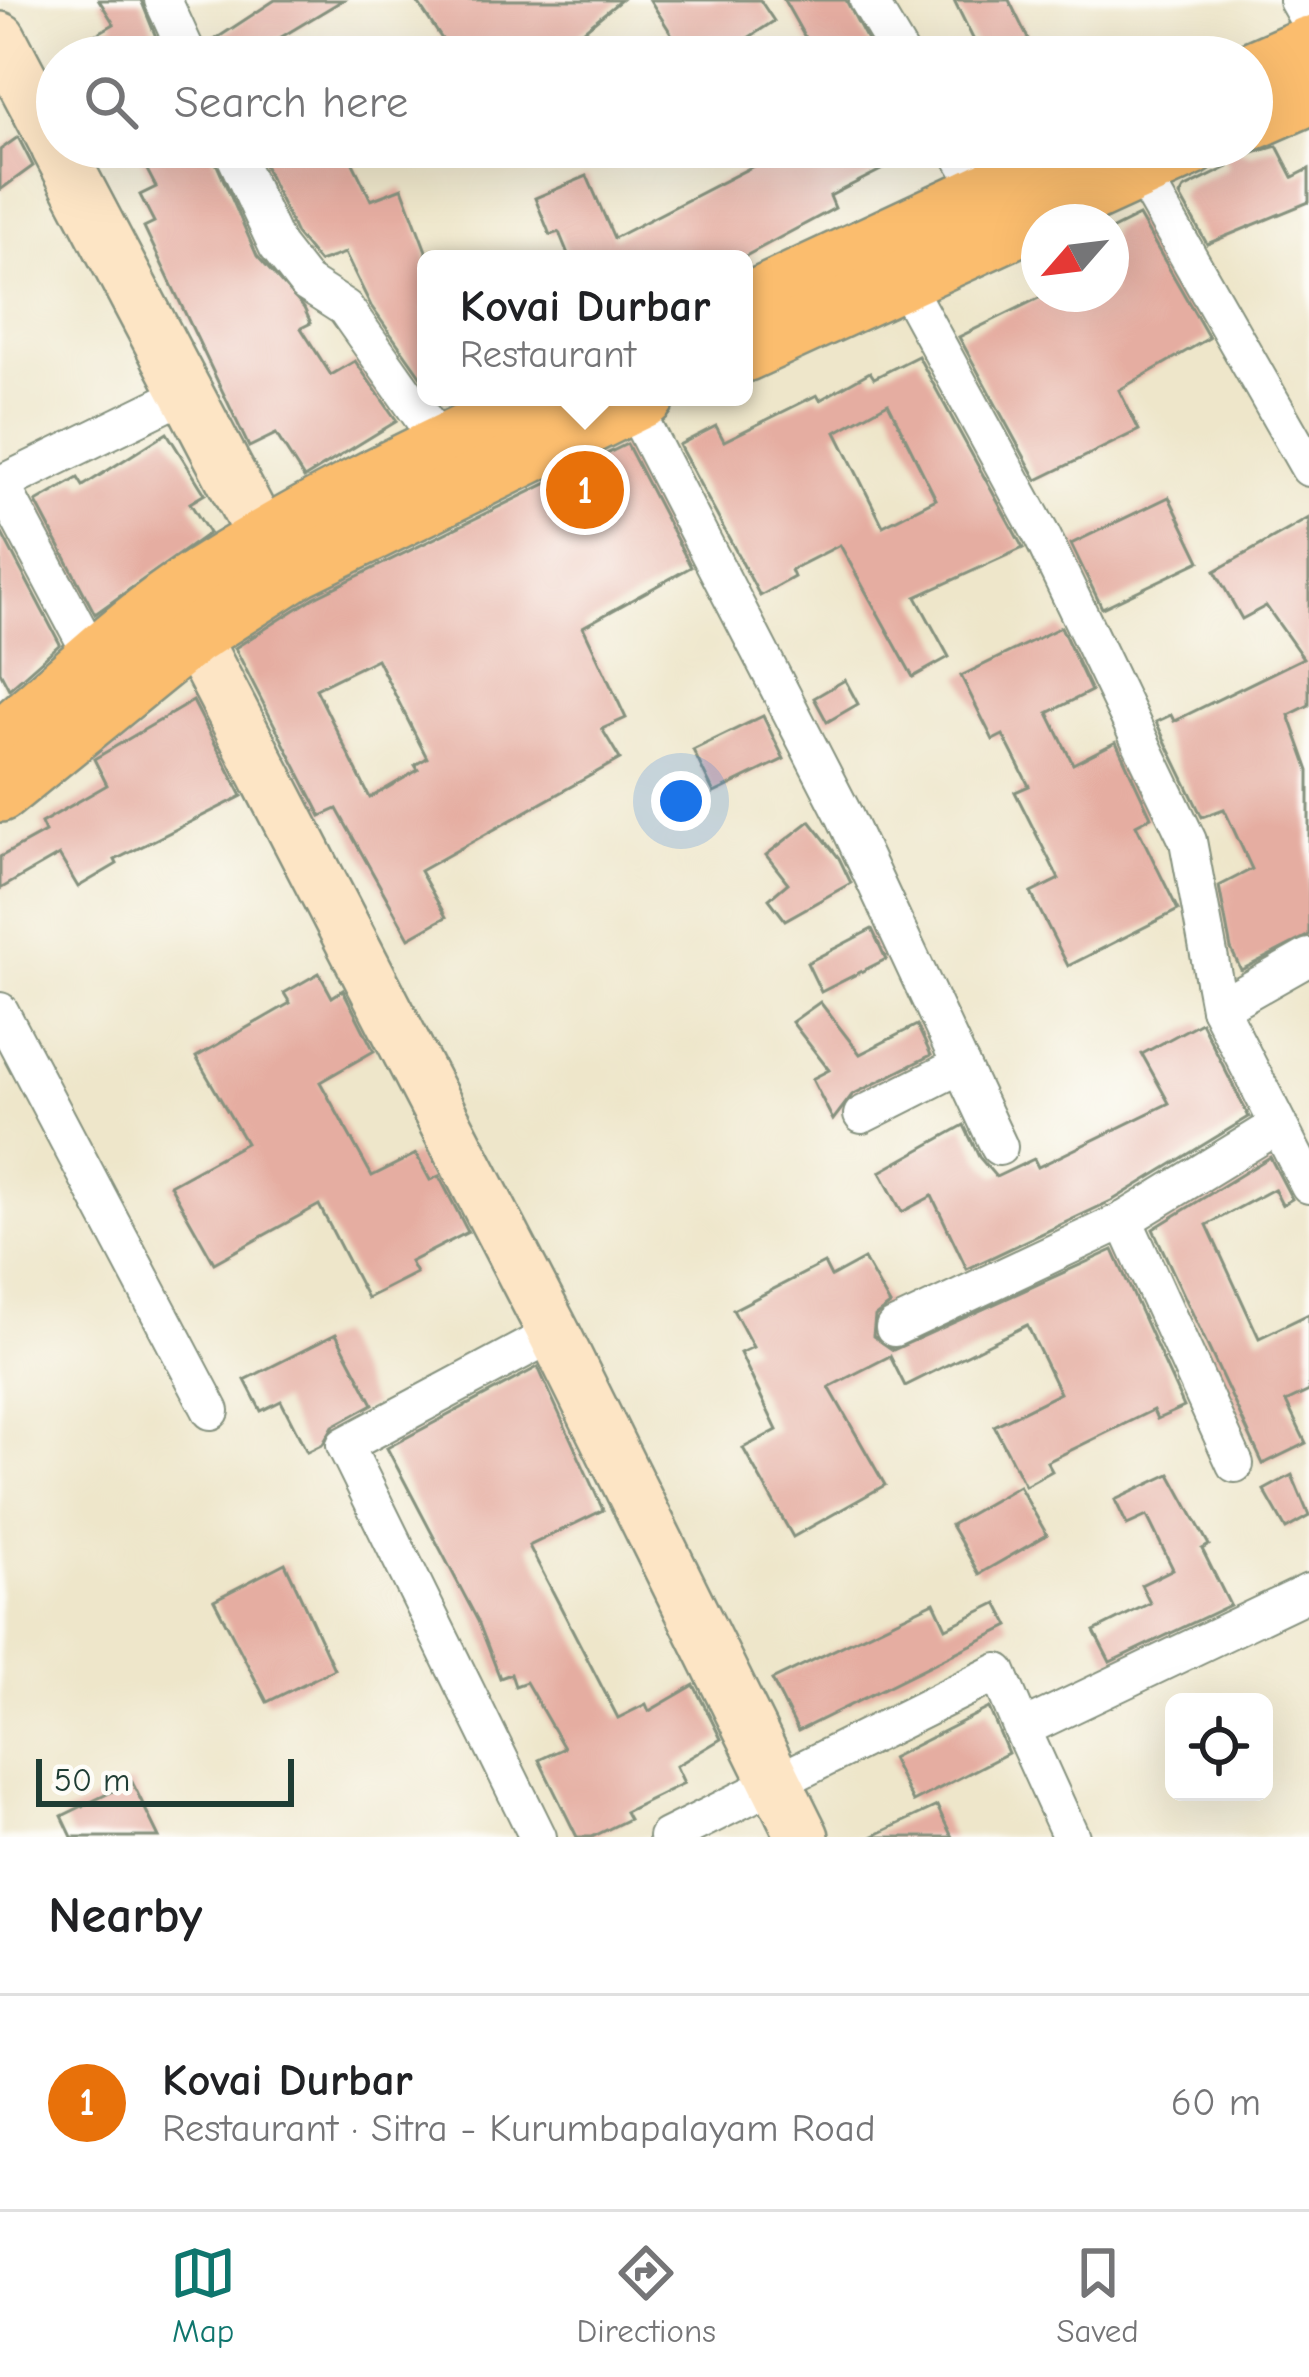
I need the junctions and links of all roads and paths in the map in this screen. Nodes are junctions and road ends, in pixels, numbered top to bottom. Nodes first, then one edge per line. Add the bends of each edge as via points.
1 (163, 0) edge
2 (868, 0) edge
3 (1297, 0) edge
4 (1309, 21) edge
5 (179, 36) edge
6 (889, 36) edge
7 (0, 38) edge
8 (1309, 45) edge
9 (1273, 61) edge
10 (1309, 96) edge
11 (15, 105) edge
12 (1273, 112) edge
13 (68, 168) edge
14 (241, 168) edge
15 (1144, 168) edge
16 (970, 170) edge
17 (1139, 170) junction
18 (903, 281) junction
19 (753, 299) edge
20 (753, 349) edge
21 (187, 393) junction
22 (523, 406) edge
23 (627, 406) edge
24 (642, 406) edge
25 (441, 444) junction
26 (1309, 468) edge
27 (263, 538) junction
28 (183, 616) junction
29 (95, 661) junction
30 (0, 740) edge
31 (0, 793) edge
32 (1309, 957) edge
33 (1220, 1008) junction
34 (0, 1011) edge
35 (961, 1065) junction
36 (862, 1115) dead end
37 (1277, 1126) junction
38 (999, 1147) dead end
39 (1309, 1185) edge
40 (1124, 1220) junction
41 (894, 1328) dead end
42 (554, 1333) junction
43 (211, 1411) dead end
44 (1235, 1464) dead end
45 (1309, 1592) edge
46 (1022, 1729) junction
47 (776, 1782) junction
48 (538, 1837) edge
49 (667, 1837) edge
50 (803, 1837) edge
51 (1071, 1837) edge

1 - 5 street
2 - 6 street
3 - 4 street
7 - 11 street
8 - 9 main road
10 - 12 main road
13 - 21 street
14 - 25 street via 277,246 306,284 345,308
15 - 17 main road
16 - 19 main road
17 - 18 main road
17 - 26 street
18 - 20 main road
18 - 33 street via 1042,536 1188,841
21 - 27 street
21 - 29 street via 1,484
22 - 25 main road
23 - 28 main road via 299,568
24 - 35 street
25 - 27 main road
27 - 28 main road
28 - 29 main road
28 - 31 main road
28 - 42 street
29 - 30 main road
32 - 33 street
33 - 37 street
34 - 43 street
35 - 36 street
35 - 38 street
37 - 39 street
37 - 40 street
40 - 41 street
40 - 44 street
42 - 47 street
42 - 48 street via 345,1445
45 - 46 street
46 - 47 street via 998,1672
46 - 51 street
47 - 49 street
47 - 50 street

